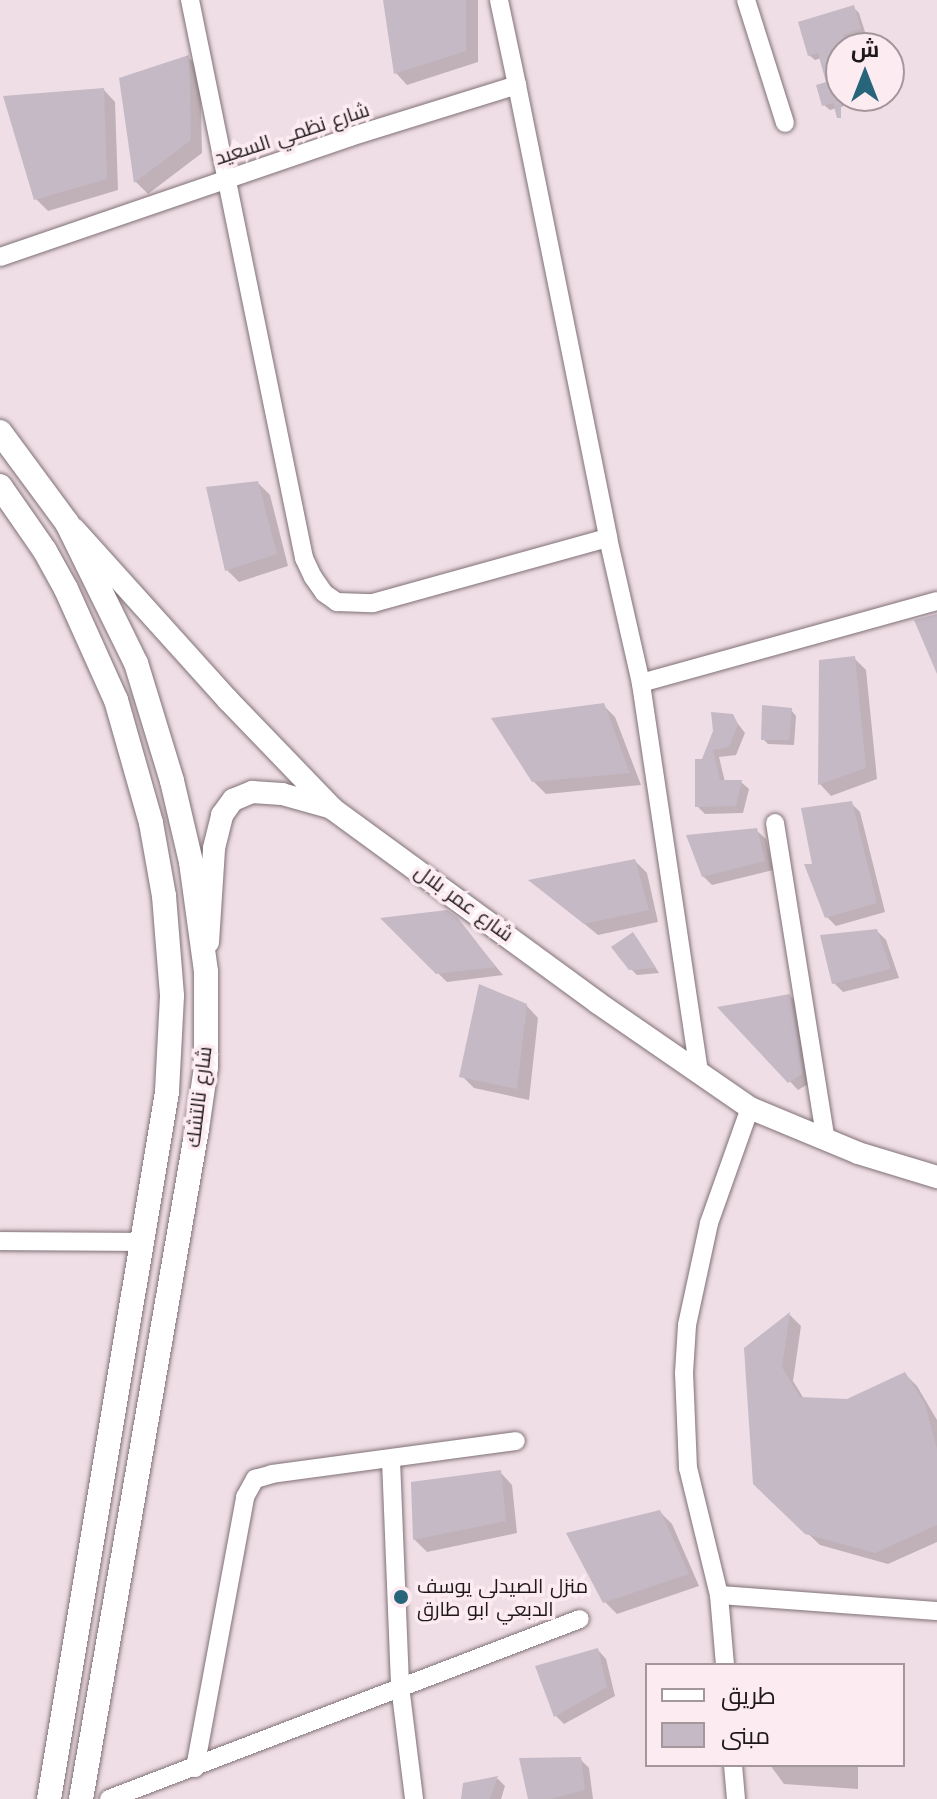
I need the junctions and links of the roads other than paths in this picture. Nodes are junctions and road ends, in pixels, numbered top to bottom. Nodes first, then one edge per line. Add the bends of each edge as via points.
1 (190, 0) edge
2 (499, 0) edge
3 (749, 1) edge
4 (517, 85) junction
5 (785, 123) dead end
6 (224, 179) junction
7 (0, 257) edge
8 (0, 432) edge
9 (0, 486) edge
10 (67, 523) junction
11 (608, 538) junction
12 (937, 601) edge
13 (641, 683) junction
14 (333, 809) junction
15 (775, 823) dead end
16 (206, 972) junction
17 (699, 1072) junction
18 (750, 1108) junction
19 (826, 1140) junction
20 (937, 1177) edge
21 (0, 1241) edge
22 (140, 1242) junction
23 (516, 1441) dead end
24 (391, 1460) junction
25 (719, 1595) junction
26 (937, 1611) edge
27 (580, 1619) dead end
28 (725, 1663) edge
29 (400, 1686) junction
30 (733, 1767) edge
31 (195, 1768) junction
32 (49, 1799) edge
33 (81, 1799) edge
34 (109, 1799) edge
35 (414, 1799) edge
36 (736, 1799) edge

1 - 6 street
2 - 4 street
3 - 5 street
4 - 6 street, شارع نظمي السعيد
4 - 11 street
6 - 7 street, شارع نظمي السعيد
6 - 11 street via 304,558 324,593 337,602 373,603
8 - 10 main road, شارع نالتشك
9 - 22 main road, شارع نالتشك via 52,564 104,671 139,770 151,823 164,896 172,996 167,1092
10 - 14 street, شارع عمر بلال
10 - 16 main road, شارع نالتشك via 136,663 155,720 191,862
11 - 13 street
12 - 13 street
13 - 17 street
14 - 16 street via 282,794 252,792 233,800 222,815 214,848
14 - 17 street, شارع عمر بلال
15 - 19 street
16 - 33 main road, شارع نالتشك via 206,1067 197,1129
17 - 18 street, شارع عمر بلال
18 - 19 street, شارع عمر بلال
18 - 25 street via 709,1223 687,1325 688,1468
19 - 20 street, شارع عمر بلال
21 - 22 street
22 - 32 main road, شارع نالتشك
23 - 24 street
24 - 29 street
24 - 31 street via 272,1474 249,1485
25 - 26 street
25 - 28 street
27 - 29 street
29 - 31 street
29 - 35 street
30 - 36 street
31 - 34 street

